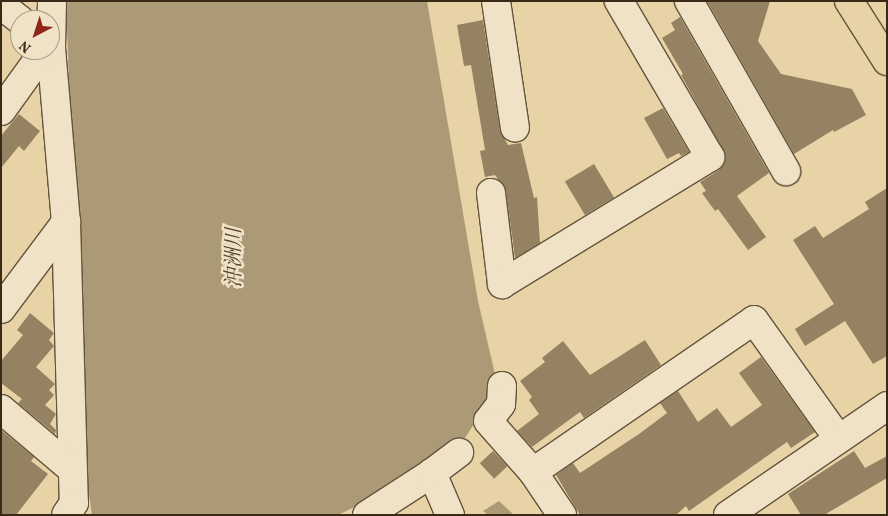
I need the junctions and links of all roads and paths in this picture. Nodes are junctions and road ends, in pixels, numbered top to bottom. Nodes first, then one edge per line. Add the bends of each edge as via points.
1 (496, 1) edge
2 (619, 1) edge
3 (689, 1) edge
4 (849, 1) edge
5 (39, 60) edge
6 (49, 60) edge
7 (887, 61) edge
8 (1, 111) edge
9 (515, 128) dead end
10 (786, 171) dead end
11 (491, 193) dead end
12 (66, 222) junction
13 (1, 309) edge
14 (502, 386) dead end
15 (887, 406) edge
16 (1, 409) edge
17 (838, 438) junction
18 (459, 453) dead end
19 (73, 470) junction
20 (533, 472) junction
21 (432, 473) junction
22 (66, 515) edge
23 (367, 515) edge
24 (450, 515) edge
25 (562, 515) edge
26 (728, 515) edge

1 - 9 street
2 - 11 street via 710,157 502,284
3 - 10 street
4 - 7 main road
5 - 8 street
6 - 12 street
12 - 13 street
12 - 19 street
14 - 20 street via 501,404 488,421
15 - 17 street
16 - 19 street
17 - 20 street via 754,320
17 - 26 street
18 - 21 street
19 - 22 street via 74,503
20 - 25 street
21 - 23 street
21 - 24 street

